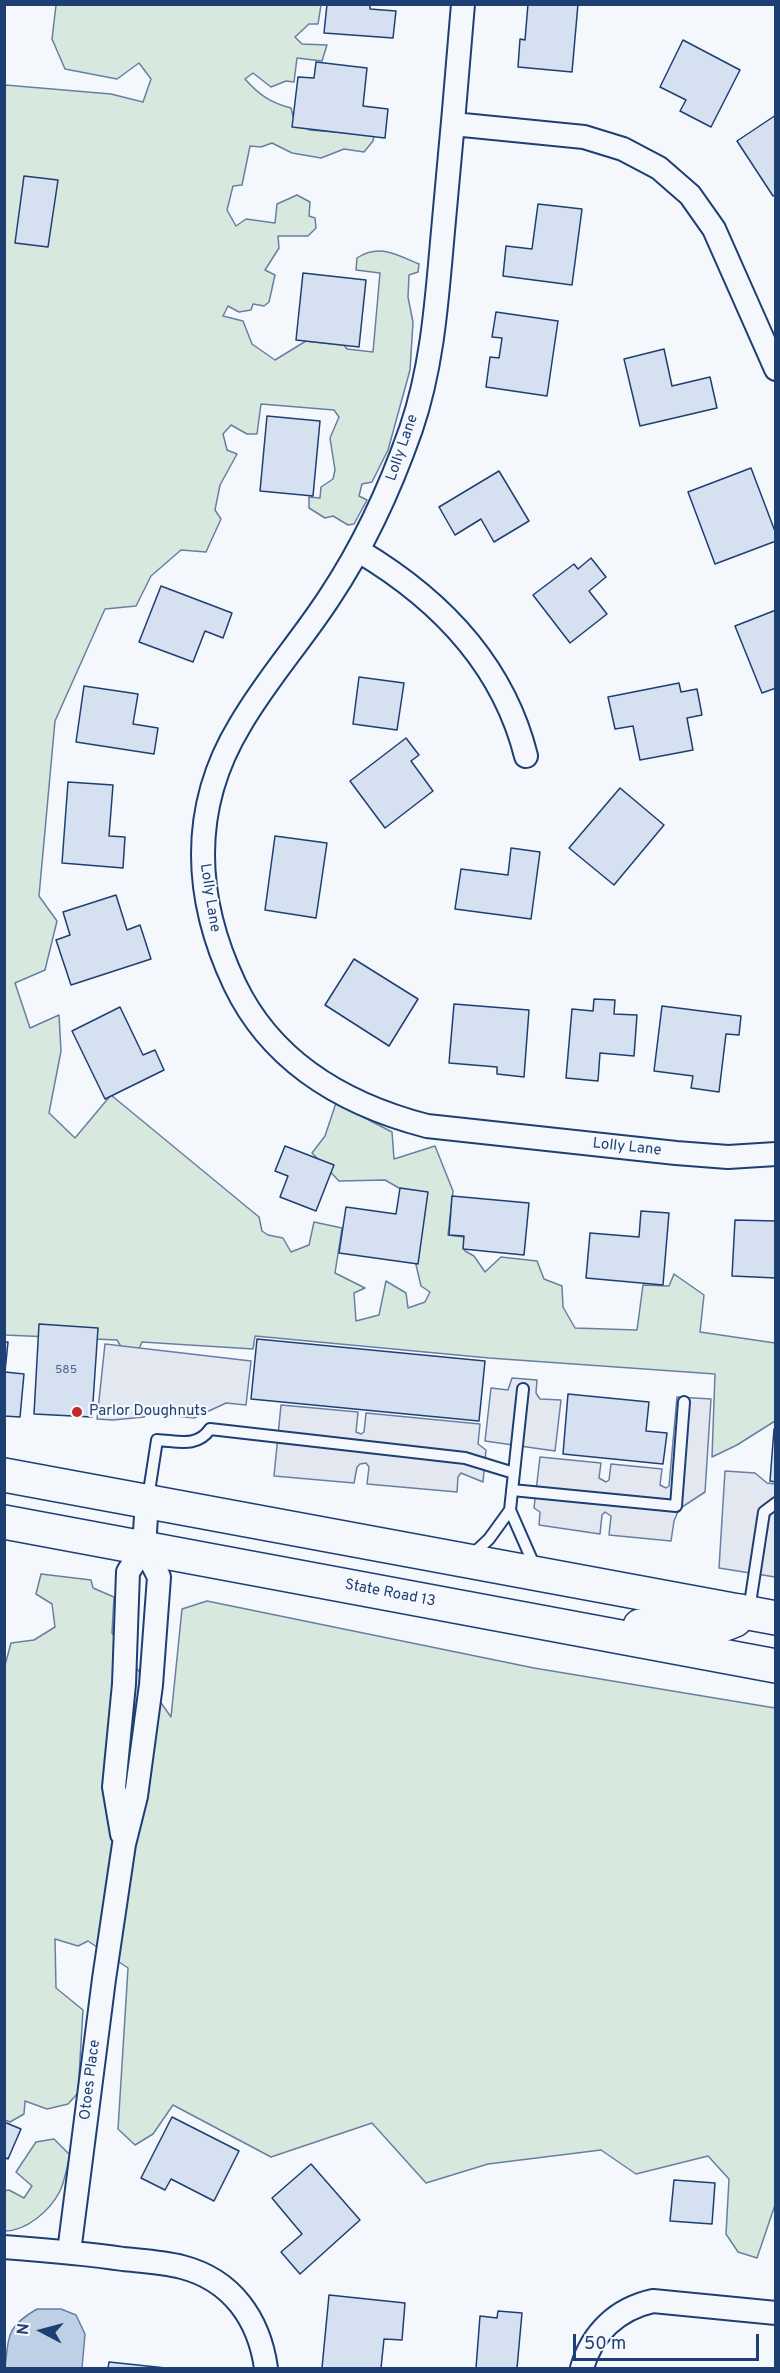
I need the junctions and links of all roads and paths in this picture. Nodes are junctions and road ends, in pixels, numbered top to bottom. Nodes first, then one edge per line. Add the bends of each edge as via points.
1 (463, 4) edge
2 (453, 124) junction
3 (776, 369) edge
4 (359, 551) junction
5 (526, 756) dead end
6 (776, 1154) edge
7 (523, 1389) dead end
8 (684, 1402) dead end
9 (514, 1473) junction
10 (4, 1475) edge
11 (512, 1490) junction
12 (147, 1501) junction
13 (776, 1503) edge
14 (510, 1510) junction
15 (4, 1522) edge
16 (144, 1547) junction
17 (466, 1561) junction
18 (537, 1573) junction
19 (754, 1614) edge
20 (552, 1625) junction
21 (776, 1642) edge
22 (763, 1664) edge
23 (124, 1844) junction
24 (4, 2247) edge
25 (69, 2252) junction
26 (776, 2313) edge
27 (266, 2368) edge
28 (582, 2368) edge

1 - 2 street, Lolly Lane
2 - 3 street via 584,137 623,149 659,168 690,195 714,229
2 - 4 street, Lolly Lane via 427,372 386,498
4 - 5 street via 417,590 467,639 496,682 519,729
4 - 6 street, Lolly Lane via 239,725 213,786 203,851 210,919 220,952 255,1017 288,1056 319,1081 371,1109 427,1126 676,1153 728,1157
7 - 9 lane
8 - 11 lane via 676,1506
9 - 11 lane
9 - 12 lane via 465,1458 210,1429 194,1443 157,1440
10 - 12 main road
11 - 14 lane
12 - 16 street, Otoes Place
12 - 17 main road
13 - 19 lane via 765,1512
14 - 17 lane via 489,1539
14 - 18 lane
15 - 16 main road, State Road 13
16 - 20 main road, State Road 13
16 - 23 street, Otoes Place via 128,1572 124,1684 114,1787
16 - 23 street, Otoes Place via 159,1577 151,1685 136,1796
17 - 18 main road
18 - 19 main road
19 - 20 main road via 704,1629
20 - 22 main road, State Road 13
21 - 22 main road via 759,1649
23 - 25 street, Otoes Place
24 - 25 street
25 - 27 street via 180,2266 214,2280 244,2308 263,2345
26 - 28 street via 653,2301 609,2322 592,2341

